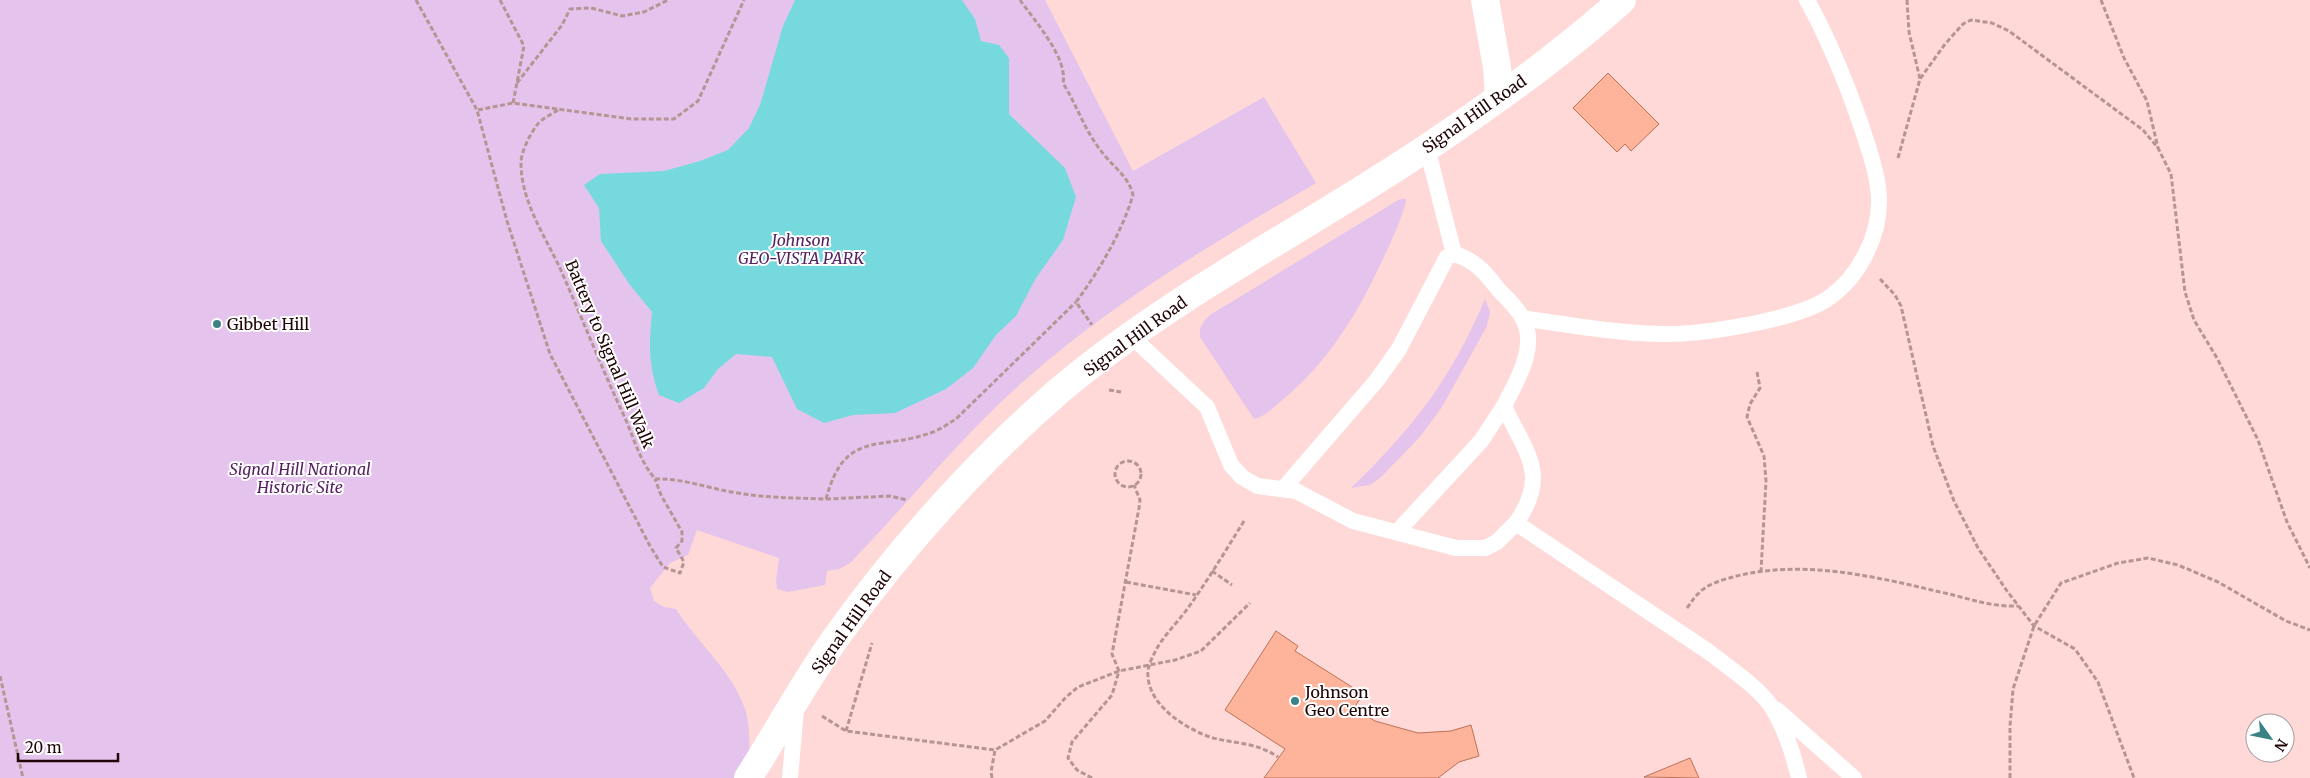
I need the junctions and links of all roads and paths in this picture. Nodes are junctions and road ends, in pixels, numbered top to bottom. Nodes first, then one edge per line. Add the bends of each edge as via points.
1 (416, 0) edge
2 (500, 0) edge
3 (668, 0) edge
4 (744, 0) edge
5 (1020, 0) edge
6 (1486, 0) edge
7 (1622, 0) edge
8 (1807, 0) edge
9 (1907, 0) edge
10 (2102, 0) edge
11 (1920, 80) junction
12 (517, 83) junction
13 (1499, 96) junction
14 (513, 103) junction
15 (477, 110) junction
16 (558, 110) junction
17 (1427, 148) junction
18 (2158, 148) junction
19 (1898, 159) dead end
20 (1454, 254) junction
21 (1878, 277) dead end
22 (1076, 302) junction
23 (1522, 318) junction
24 (1094, 328) dead end
25 (1131, 336) junction
26 (1758, 372) dead end
27 (1504, 406) junction
28 (655, 479) junction
29 (1134, 485) junction
30 (1283, 489) junction
31 (826, 499) junction
32 (910, 501) dead end
33 (1244, 521) dead end
34 (1516, 523) junction
35 (1398, 532) junction
36 (2310, 568) edge
37 (1212, 571) junction
38 (1761, 572) junction
39 (1126, 582) junction
40 (1232, 585) dead end
41 (1196, 594) junction
42 (1250, 604) dead end
43 (2018, 606) junction
44 (2034, 626) junction
45 (1672, 629) junction
46 (2310, 630) edge
47 (874, 635) dead end
48 (1149, 664) junction
49 (1119, 671) junction
50 (0, 676) edge
51 (796, 700) junction
52 (1770, 704) junction
53 (995, 750) junction
54 (1278, 757) dead end
55 (23, 778) edge
56 (748, 778) edge
57 (790, 778) edge
58 (992, 778) edge
59 (1092, 778) edge
60 (1799, 778) edge
61 (1854, 778) edge
62 (2010, 778) edge
63 (2134, 778) edge

1 - 15 path
2 - 12 path via 524,46
3 - 12 path via 644,12 622,16 591,8 570,9 562,25
4 - 16 path via 698,101 674,119 630,119
5 - 22 path via 1054,48 1064,75 1063,83 1070,90 1083,126 1126,178 1133,195 1126,217 1098,270
6 - 13 street
7 - 13 street, Signal Hill Road via 1556,57
8 - 23 lane via 1838,66 1877,176 1879,203 1866,254 1849,279 1830,297 1807,307 1709,331 1626,332
9 - 11 path via 1909,32
10 - 18 path via 2124,58 2148,101
11 - 18 path via 1963,24 1972,20 1992,23 2009,31 2142,130
11 - 19 path
12 - 14 path
13 - 17 street, Signal Hill Road
14 - 15 path
14 - 16 path
15 - 28 path, Battery to Signal Hill Walk via 550,354 650,546 663,566 680,573 684,562 676,548 682,541 682,532
16 - 28 path, Battery to Signal Hill Walk via 537,124 528,141 521,160 522,183 635,448
17 - 20 lane
17 - 25 street, Signal Hill Road
18 - 36 path via 2171,174 2185,292 2194,320 2258,440 2287,522
20 - 23 lane via 1479,265
20 - 30 lane via 1447,258 1399,349 1377,380
21 - 43 path via 1895,294 1900,306 1933,446 1954,501 1978,548
22 - 24 path
22 - 31 path via 956,419 935,432 875,444 846,456 838,466
23 - 27 lane via 1529,333 1527,350 1522,370
25 - 30 lane via 1206,407 1228,459 1242,477 1257,486
25 - 51 street, Signal Hill Road via 1060,390 969,478 869,594
26 - 38 path via 1760,388 1750,404 1747,417 1764,456 1766,480
27 - 34 lane via 1534,472 1529,505
27 - 35 lane via 1481,441
28 - 31 path via 676,478 708,488 769,497
29 - 29 path via 1140,478 1140,470 1135,462 1122,461 1116,467 1116,480 1126,487
29 - 39 path via 1140,500
30 - 35 lane via 1309,496 1353,521
31 - 32 path via 890,496
33 - 37 path
34 - 35 lane via 1497,542 1472,550
34 - 45 lane
37 - 40 path
37 - 41 path
38 - 43 path via 1831,572 1941,592 1995,606
38 - 45 path via 1719,581 1699,592
39 - 41 path
39 - 49 path via 1112,654
41 - 48 path via 1156,649
42 - 48 path via 1201,651
43 - 44 path
44 - 46 path via 2061,583 2118,563 2148,558 2178,565 2210,578 2286,621
44 - 62 path via 2013,689
44 - 63 path via 2074,649 2098,682
45 - 52 lane via 1709,652
47 - 53 path via 846,731
48 - 49 path
48 - 54 path via 1150,686 1157,700 1179,722 1198,733 1251,744
49 - 53 path via 1078,687 1066,696 1046,721
49 - 59 path via 1112,695 1072,742 1068,758 1077,770
50 - 55 path
51 - 56 street, Signal Hill Road
51 - 57 lane
52 - 60 lane via 1792,749
52 - 61 lane
53 - 58 path

